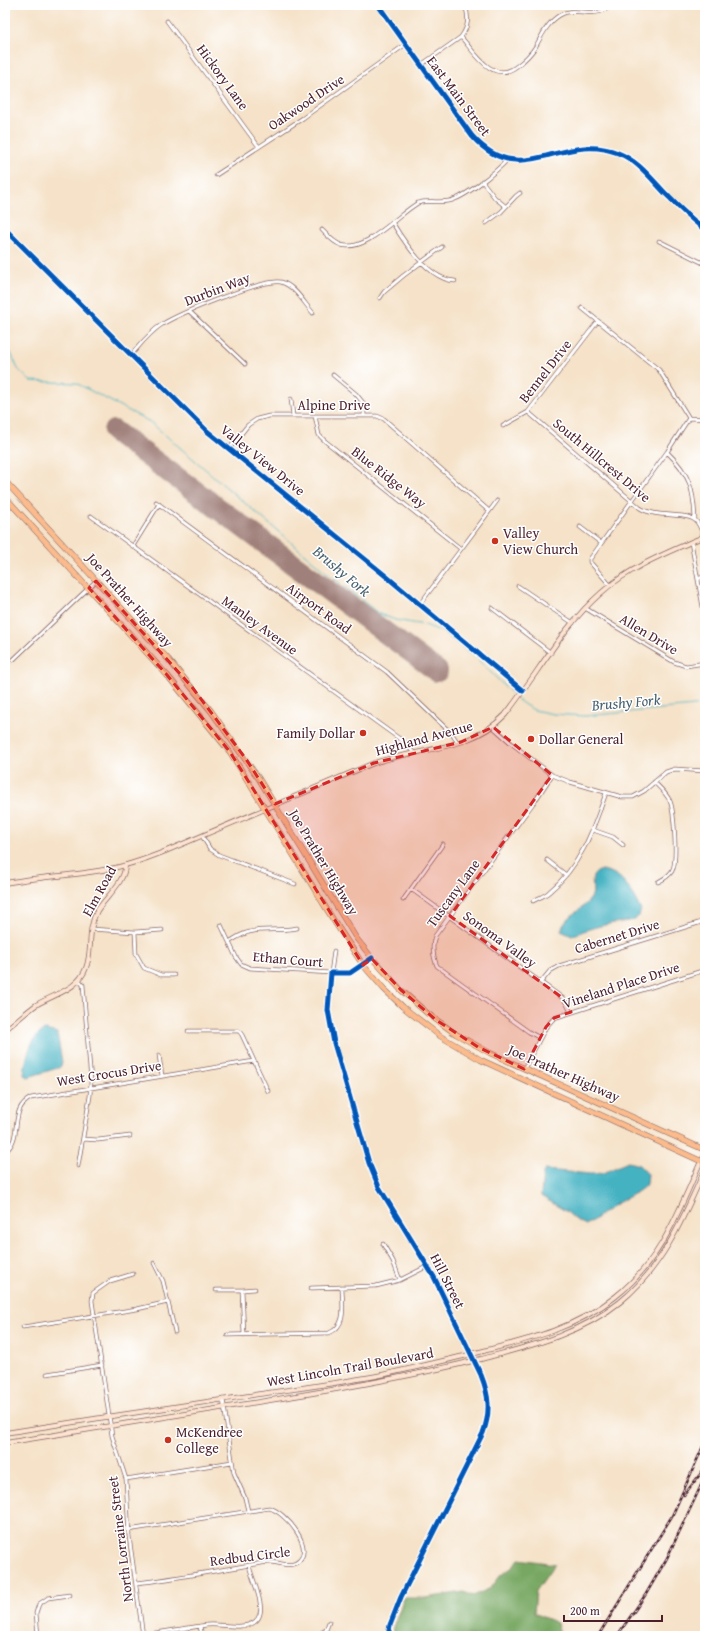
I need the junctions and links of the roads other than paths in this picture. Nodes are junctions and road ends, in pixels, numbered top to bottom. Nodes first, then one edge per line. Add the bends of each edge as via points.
1 (378, 5) edge
2 (465, 5) edge
3 (611, 5) edge
4 (167, 21) dead end
5 (461, 36) junction
6 (406, 44) junction
7 (421, 65) junction
8 (260, 147) junction
9 (508, 160) junction
10 (216, 175) dead end
11 (482, 181) junction
12 (520, 193) dead end
13 (505, 206) junction
14 (392, 222) junction
15 (486, 223) dead end
16 (5, 229) edge
17 (322, 230) dead end
18 (705, 230) edge
19 (659, 241) dead end
20 (442, 247) dead end
21 (422, 263) junction
22 (705, 264) edge
23 (455, 281) dead end
24 (380, 298) dead end
25 (582, 308) dead end
26 (189, 311) junction
27 (313, 313) dead end
28 (598, 322) junction
29 (131, 355) junction
30 (245, 364) dead end
31 (333, 375) dead end
32 (291, 399) dead end
33 (528, 412) junction
34 (293, 416) junction
35 (315, 416) junction
36 (364, 416) junction
37 (689, 418) junction
38 (705, 419) edge
39 (503, 426) dead end
40 (229, 449) junction
41 (667, 452) junction
42 (5, 481) edge
43 (5, 497) edge
44 (497, 500) dead end
45 (631, 501) junction
46 (489, 511) junction
47 (91, 516) dead end
48 (696, 520) junction
49 (580, 527) dead end
50 (704, 536) edge
51 (691, 542) junction
52 (601, 543) junction
53 (133, 546) junction
54 (461, 549) junction
55 (705, 576) edge
56 (698, 579) junction
57 (96, 581) junction
58 (610, 585) junction
59 (518, 586) dead end
60 (89, 588) junction
61 (420, 604) junction
62 (492, 608) dead end
63 (586, 608) junction
64 (705, 618) edge
65 (573, 623) junction
66 (551, 653) junction
67 (13, 660) dead end
68 (705, 663) edge
69 (522, 693) junction
70 (492, 727) junction
71 (458, 743) junction
72 (414, 752) junction
73 (705, 771) edge
74 (552, 775) junction
75 (654, 782) junction
76 (606, 793) junction
77 (275, 804) junction
78 (266, 808) junction
79 (593, 830) junction
80 (202, 836) junction
81 (443, 844) dead end
82 (623, 845) dead end
83 (547, 860) dead end
84 (125, 865) junction
85 (566, 874) junction
86 (658, 882) dead end
87 (5, 883) edge
88 (295, 884) dead end
89 (411, 889) junction
90 (403, 900) dead end
91 (533, 901) dead end
92 (450, 916) junction
93 (705, 921) edge
94 (221, 925) dead end
95 (297, 928) dead end
96 (91, 929) junction
97 (162, 930) dead end
98 (135, 932) junction
99 (229, 942) junction
100 (334, 952) dead end
101 (372, 958) junction
102 (363, 966) junction
103 (705, 970) edge
104 (331, 973) junction
105 (174, 975) dead end
106 (79, 980) junction
107 (541, 982) junction
108 (571, 1012) junction
109 (5, 1030) edge
110 (188, 1031) dead end
111 (540, 1038) junction
112 (159, 1054) dead end
113 (254, 1061) junction
114 (524, 1069) junction
115 (162, 1076) junction
116 (91, 1087) junction
117 (268, 1091) dead end
118 (130, 1136) dead end
119 (83, 1139) junction
120 (705, 1150) edge
121 (5, 1152) edge
122 (705, 1156) edge
123 (703, 1162) edge
124 (78, 1166) dead end
125 (705, 1169) edge
126 (383, 1244) dead end
127 (154, 1263) dead end
128 (428, 1266) junction
129 (133, 1274) dead end
130 (400, 1280) junction
131 (342, 1287) junction
132 (311, 1288) dead end
133 (256, 1289) dead end
134 (216, 1290) dead end
135 (242, 1290) junction
136 (168, 1302) junction
137 (95, 1316) junction
138 (23, 1327) dead end
139 (175, 1332) dead end
140 (227, 1335) dead end
141 (244, 1335) junction
142 (471, 1354) junction
143 (474, 1360) junction
144 (102, 1365) junction
145 (47, 1374) dead end
146 (223, 1400) junction
147 (224, 1409) junction
148 (110, 1416) junction
149 (111, 1426) junction
150 (5, 1433) edge
151 (5, 1443) edge
152 (232, 1462) junction
153 (126, 1479) junction
154 (248, 1511) junction
155 (128, 1530) junction
156 (249, 1565) junction
157 (136, 1583) junction
158 (70, 1595) dead end
159 (329, 1622) dead end
160 (200, 1626) junction
161 (143, 1635) edge
162 (38, 1636) edge
163 (136, 1636) edge
164 (202, 1636) edge
165 (316, 1636) edge
166 (388, 1636) edge

1 - 6 main road, East Main Street
2 - 5 street via 468,23
3 - 5 street via 607,10 592,14 570,11 559,15 548,26 529,56 511,70 503,72 484,65
4 - 8 street, Hickory Lane
5 - 7 street
6 - 7 main road, East Main Street
6 - 8 street, Oakwood Drive via 350,86
7 - 9 main road, East Main Street via 478,143 492,154
8 - 10 street, Oakwood Drive
9 - 11 street
9 - 18 main road, East Main Street via 532,160 569,149 587,147 619,153 641,168 677,206
11 - 13 street
11 - 14 street via 453,200 418,203
12 - 13 street
13 - 15 street
14 - 17 street via 368,239 352,246 335,242
14 - 21 street
16 - 29 street, Valley View Drive
19 - 22 street
20 - 21 street
21 - 23 street via 444,278
21 - 24 street via 403,276
25 - 28 street
26 - 27 street, Durbin Way via 266,282 276,281 290,286
26 - 29 street, Durbin Way via 161,325
26 - 30 street
28 - 33 street, Bennel Drive
28 - 37 street via 659,370
29 - 40 street, Valley View Drive
31 - 36 street via 364,404
32 - 34 street
33 - 39 street, Bennel Drive
33 - 45 street, South Hillcrest Drive
34 - 35 street, Alpine Drive
34 - 40 street, Alpine Drive via 256,419
35 - 36 street, Alpine Drive
35 - 54 street, Blue Ridge Way via 319,435 325,441
36 - 46 street, Alpine Drive via 384,419
37 - 38 street
37 - 41 street
40 - 61 street, Valley View Drive
41 - 45 street
41 - 48 street via 680,465 690,482
42 - 57 highway, Joe Prather Highway
43 - 60 highway, Joe Prather Highway
44 - 46 street
45 - 48 street, South Hillcrest Drive via 649,513 685,516
45 - 52 street
46 - 54 street
47 - 53 street, Manley Avenue
48 - 50 street
49 - 52 street
50 - 51 main road, Highland Avenue
51 - 56 street
51 - 58 main road, Highland Avenue via 645,563
52 - 58 street via 590,562
53 - 71 street, Airport Road via 157,503 387,672 452,734
53 - 72 street, Manley Avenue via 404,742
54 - 61 street
55 - 56 street
56 - 64 street
57 - 60 street
57 - 77 highway, Joe Prather Highway via 168,659 206,705
58 - 63 main road, Highland Avenue
59 - 65 street
60 - 67 street
60 - 78 highway, Joe Prather Highway via 167,675 218,738
61 - 69 street, Valley View Drive
62 - 66 street
63 - 65 main road, Highland Avenue
63 - 68 street, Allen Drive via 674,662 686,666
65 - 66 main road, Highland Avenue
66 - 69 main road, Highland Avenue
69 - 70 main road, Highland Avenue
70 - 71 main road, Highland Avenue
70 - 74 street
71 - 72 main road, Highland Avenue
72 - 77 main road, Highland Avenue via 374,763
73 - 75 street via 675,769 666,772
74 - 76 street
74 - 92 street, Tuscany Lane
75 - 76 street via 644,792 633,797
75 - 86 street via 665,792 672,808 676,859 673,870
76 - 79 street
77 - 78 main road, Highland Avenue
77 - 101 highway, Joe Prather Highway via 346,922
78 - 80 main road, Highland Avenue
78 - 102 highway, Joe Prather Highway
79 - 82 street via 613,837
79 - 85 street via 585,848
80 - 84 main road, Highland Avenue
80 - 88 street via 210,849 219,855
81 - 89 street
83 - 85 street
84 - 87 main road, Highland Avenue
84 - 96 main road, Elm Road via 124,873 95,915
85 - 91 street via 549,893
89 - 90 street
89 - 92 street, Sonoma Valley
92 - 107 street, Sonoma Valley
92 - 111 street, Tuscany Lane via 433,942 434,959 438,966 528,1032
93 - 107 street, Cabernet Drive via 559,966 550,971
94 - 99 street, Ethan Court
95 - 99 street via 259,930 246,933
96 - 98 street
96 - 106 main road, Elm Road via 88,962
97 - 98 street
98 - 105 street via 136,954 144,968 154,974
99 - 104 street, Ethan Court via 241,964 250,968
100 - 104 street
101 - 102 main road
101 - 114 highway, Joe Prather Highway via 401,990 436,1020 478,1047
102 - 104 main road via 346,974
102 - 123 highway, Joe Prather Highway via 403,1008 458,1048
103 - 108 street, Vineland Place Drive
104 - 128 main road, Hill Street via 328,1010 334,1043 369,1163 386,1198
106 - 109 main road, Elm Road via 34,1006
106 - 116 street via 83,985
107 - 108 street, Sonoma Valley via 564,999
108 - 111 street, Vineland Place Drive via 554,1018
110 - 113 street via 239,1031
111 - 114 street, Vineland Place Drive
112 - 115 street
113 - 115 street, West Crocus Drive
113 - 117 street
114 - 120 highway, Joe Prather Highway
115 - 116 street, West Crocus Drive
116 - 119 street
116 - 121 street, West Crocus Drive via 27,1099 19,1108 14,1139
118 - 119 street via 105,1140
119 - 124 street
122 - 123 main road, West Lincoln Trail Boulevard
123 - 142 main road, West Lincoln Trail Boulevard via 662,1244 644,1270 616,1296 592,1314 565,1327
125 - 143 main road, West Lincoln Trail Boulevard via 683,1220 666,1251 642,1282 619,1303 563,1335
126 - 130 street
127 - 136 street via 163,1281
128 - 130 street
128 - 142 main road, Hill Street
129 - 137 street, North Lorraine Street via 110,1281 93,1293
130 - 131 street via 376,1286
131 - 132 street
131 - 141 street via 342,1322 336,1330 329,1333
133 - 135 street
134 - 135 street
135 - 141 street
136 - 137 street
136 - 139 street
137 - 138 street
137 - 144 street, North Lorraine Street
140 - 141 street
142 - 143 main road, Hill Street
142 - 146 main road, West Lincoln Trail Boulevard via 372,1377
143 - 147 main road, West Lincoln Trail Boulevard via 378,1382
143 - 166 main road, Hill Street via 488,1396 486,1426 401,1597
144 - 145 street
144 - 148 street, North Lorraine Street
146 - 147 street
146 - 148 main road, West Lincoln Trail Boulevard
147 - 149 main road, West Lincoln Trail Boulevard
147 - 152 street
148 - 149 street, North Lorraine Street
148 - 150 main road, West Lincoln Trail Boulevard
149 - 151 main road, West Lincoln Trail Boulevard
149 - 153 street, North Lorraine Street
152 - 153 street
152 - 154 street
153 - 155 street, North Lorraine Street
154 - 155 street, Redbud Circle
154 - 156 street, Redbud Circle via 269,1508 280,1512 301,1539 304,1549 300,1559 294,1564 266,1562
155 - 157 street, North Lorraine Street
156 - 157 street, Redbud Circle
156 - 160 street via 261,1602 257,1619 242,1626
157 - 161 street, North Lorraine Street
158 - 162 street via 48,1598 39,1604 36,1613
159 - 165 street via 326,1630
160 - 161 street
160 - 164 street
161 - 163 street

